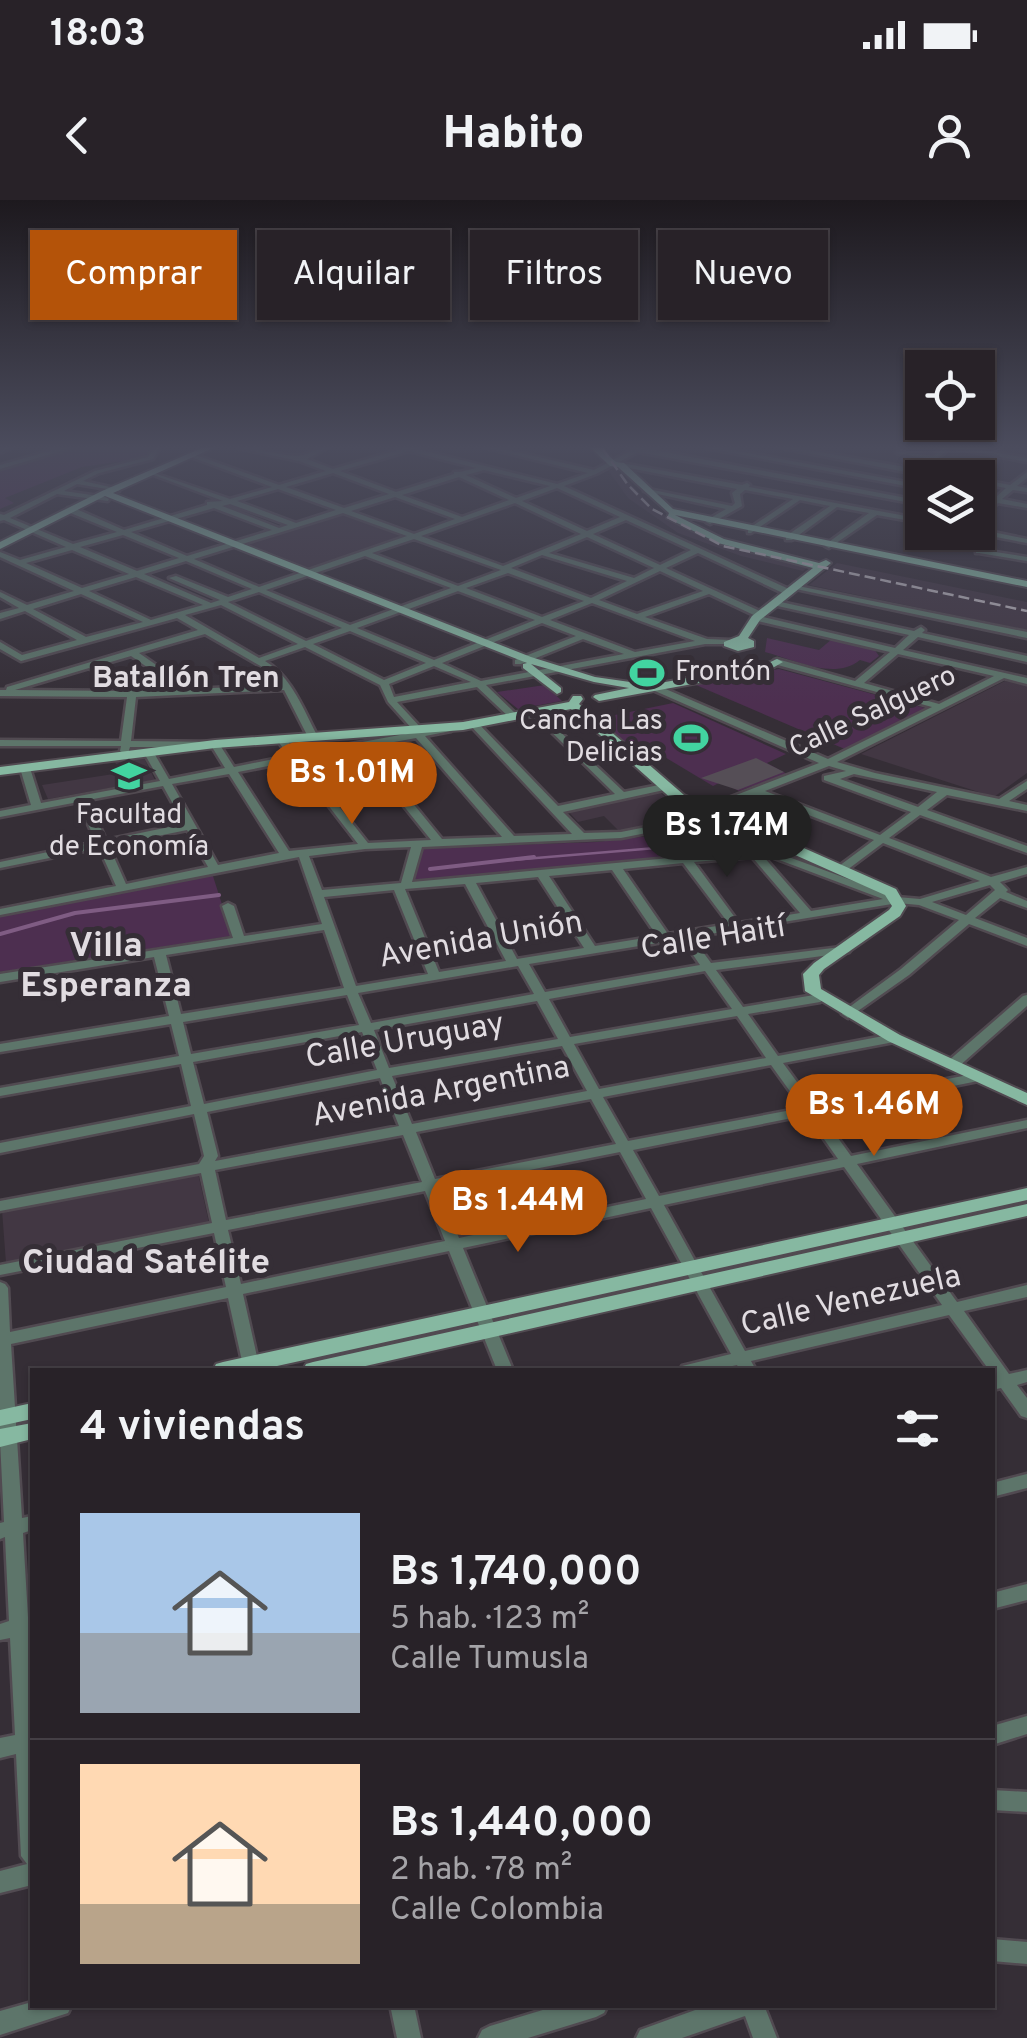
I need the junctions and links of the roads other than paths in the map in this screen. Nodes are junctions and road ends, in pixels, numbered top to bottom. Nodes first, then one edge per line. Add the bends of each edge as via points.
1 (32, 534) edge
2 (39, 534) edge
3 (114, 534) edge
4 (125, 534) edge
5 (205, 534) edge
6 (267, 534) edge
7 (406, 534) edge
8 (423, 534) edge
9 (586, 534) joint
10 (658, 534) edge
11 (706, 534) edge
12 (776, 534) edge
13 (795, 534) edge
14 (854, 534) edge
15 (995, 535) edge
16 (414, 537) junction
17 (791, 537) junction
18 (1027, 541) edge
19 (233, 545) junction
20 (841, 547) junction
21 (70, 548) junction
22 (0, 551) edge
23 (696, 551) junction
24 (979, 551) dead end
25 (542, 553) junction
26 (366, 554) junction
27 (189, 558) junction
28 (1027, 559) edge
29 (18, 562) junction
30 (820, 567) junction
31 (658, 568) junction
32 (507, 569) junction
33 (137, 574) junction
34 (304, 574) junction
35 (173, 578) dead end
36 (633, 580) junction
37 (1027, 584) edge
38 (459, 588) junction
39 (261, 589) junction
40 (792, 590) junction
41 (83, 591) junction
42 (707, 592) junction
43 (0, 594) edge
44 (593, 600) junction
45 (776, 602) junction
46 (219, 603) junction
47 (26, 608) junction
48 (398, 611) junction
49 (178, 615) junction
50 (0, 616) edge
51 (639, 616) junction
52 (937, 616) junction
53 (758, 617) junction
54 (544, 620) junction
55 (153, 623) junction
56 (352, 628) junction
57 (205, 631) junction
58 (917, 634) junction
59 (585, 635) junction
60 (1027, 635) edge
61 (86, 640) junction
62 (706, 642) junction
63 (728, 642) joint
64 (744, 643) junction
65 (482, 644) junction
66 (0, 646) edge
67 (302, 646) junction
68 (896, 651) junction
69 (131, 652) junction
70 (639, 656) junction
71 (1027, 659) edge
72 (522, 660) junction
73 (258, 661) junction
74 (436, 662) junction
75 (777, 662) junction
76 (88, 664) junction
77 (1027, 667) edge
78 (562, 671) junction
79 (542, 674) junction
80 (1003, 675) junction
81 (594, 679) junction
82 (1022, 679) edge
83 (384, 683) junction
84 (857, 684) junction
85 (482, 685) junction
86 (287, 687) junction
87 (658, 689) junction
88 (556, 690) junction
89 (188, 691) junction
90 (0, 693) edge
91 (132, 694) junction
92 (600, 697) junction
93 (390, 700) junction
94 (575, 702) junction
95 (941, 707) junction
96 (536, 712) junction
97 (514, 716) junction
98 (469, 725) junction
99 (418, 732) junction
100 (314, 737) junction
101 (282, 740) junction
102 (0, 743) edge
103 (215, 744) junction
104 (360, 746) junction
105 (125, 750) junction
106 (149, 753) junction
107 (295, 759) junction
108 (828, 762) junction
109 (24, 768) junction
110 (234, 770) junction
111 (0, 772) edge
112 (873, 776) junction
113 (166, 783) junction
114 (1027, 784) edge
115 (664, 787) junction
116 (947, 790) junction
117 (756, 791) junction
118 (621, 795) junction
119 (82, 799) junction
120 (1004, 800) junction
121 (37, 807) junction
122 (1027, 808) edge
123 (556, 810) junction
124 (917, 811) junction
125 (0, 814) edge
126 (711, 814) junction
127 (189, 826) junction
128 (882, 837) junction
129 (582, 838) junction
130 (511, 840) junction
131 (439, 842) junction
132 (102, 844) junction
133 (417, 844) junction
134 (365, 846) junction
135 (1027, 850) edge
136 (304, 853) junction
137 (755, 853) junction
138 (286, 855) junction
139 (686, 859) junction
140 (0, 865) edge
141 (615, 866) junction
142 (843, 868) junction
143 (215, 869) junction
144 (1027, 870) edge
145 (541, 872) junction
146 (468, 879) junction
147 (402, 886) junction
148 (122, 887) junction
149 (997, 888) junction
150 (320, 894) junction
151 (898, 900) junction
152 (921, 902) junction
153 (228, 906) dead end
154 (1027, 906) edge
155 (0, 912) edge
156 (808, 915) junction
157 (970, 920) junction
158 (330, 926) junction
159 (735, 926) junction
160 (684, 934) junction
161 (664, 937) junction
162 (240, 940) junction
163 (1027, 942) edge
164 (845, 948) junction
165 (591, 950) junction
166 (159, 953) junction
167 (518, 963) junction
168 (708, 967) junction
169 (435, 976) junction
170 (0, 978) edge
171 (352, 990) junction
172 (541, 996) junction
173 (820, 998) junction
174 (1027, 999) edge
175 (739, 1010) junction
176 (848, 1014) junction
177 (176, 1018) junction
178 (366, 1027) junction
179 (894, 1038) junction
180 (566, 1042) junction
181 (0, 1048) edge
182 (188, 1058) junction
183 (774, 1058) junction
184 (952, 1065) junction
185 (384, 1073) junction
186 (978, 1077) junction
187 (0, 1092) edge
188 (594, 1092) junction
189 (1027, 1100) edge
190 (199, 1109) junction
191 (810, 1109) junction
192 (1027, 1124) edge
193 (405, 1128) junction
194 (624, 1145) junction
195 (0, 1148) edge
196 (849, 1163) junction
197 (206, 1164) junction
198 (430, 1183) junction
199 (1027, 1194) edge
200 (656, 1204) junction
201 (0, 1206) edge
202 (1027, 1210) edge
203 (221, 1226) junction
204 (898, 1231) junction
205 (454, 1245) junction
206 (0, 1270) edge
207 (695, 1274) junction
208 (0, 1288) edge
209 (235, 1292) junction
210 (1027, 1292) edge
211 (954, 1309) junction
212 (486, 1322) junction
213 (2, 1340) edge
214 (745, 1364) edge
215 (252, 1367) edge
216 (321, 1368) edge
217 (504, 1368) edge
218 (707, 1368) edge
219 (990, 1368) edge
220 (1027, 1376) edge
221 (999, 1383) edge
222 (1027, 1411) edge
223 (30, 1412) edge
224 (4, 1428) edge
225 (30, 1432) edge
226 (1027, 1482) edge
227 (995, 1489) edge
228 (15, 1527) edge
229 (1027, 1592) edge
230 (995, 1600) edge
231 (17, 1628) edge
232 (1027, 1726) edge
233 (995, 1735) edge
234 (30, 1740) edge
235 (0, 1748) edge
236 (995, 1800) edge
237 (1027, 1802) edge
238 (30, 1874) edge
239 (0, 1882) edge
240 (995, 1950) edge
241 (1027, 1952) edge
242 (50, 2008) edge
243 (403, 2008) edge
244 (586, 2008) edge
245 (734, 2008) edge
246 (753, 2008) edge
247 (0, 2023) edge
248 (409, 2038) edge
249 (490, 2038) edge
250 (648, 2038) edge
251 (765, 2038) edge

1 - 22 main road
2 - 21 street
3 - 21 street
4 - 27 street
5 - 19 main road
6 - 19 street
7 - 16 street
8 - 16 street
9 - 25 street
9 - 31 street
10 - 23 street
11 - 30 main road
12 - 17 main road
13 - 17 street
14 - 20 street
15 - 18 street
16 - 26 street
16 - 32 street
17 - 20 main road
19 - 27 street
19 - 34 main road
20 - 30 main road
20 - 37 main road
21 - 29 street
21 - 33 street
22 - 29 street
23 - 31 street
23 - 40 street
24 - 28 street
25 - 32 street
25 - 36 street
26 - 34 street
26 - 38 street
27 - 33 street
27 - 39 street
29 - 41 street
30 - 40 main road
31 - 36 street
31 - 42 street
32 - 38 street
32 - 44 street
33 - 41 street
33 - 46 street
34 - 39 street
34 - 48 main road
35 - 46 street
36 - 44 street
38 - 48 street
38 - 54 street
39 - 46 street
39 - 56 street
40 - 45 main road
40 - 52 street
41 - 47 street
41 - 55 street
42 - 51 street
42 - 53 street
43 - 47 street
44 - 51 street
44 - 54 street
45 - 53 main road
45 - 58 street
46 - 49 street
46 - 67 street
47 - 50 street
47 - 61 street
48 - 56 street
48 - 65 main road
49 - 55 street
49 - 57 street
51 - 62 street
52 - 58 street
52 - 60 street
53 - 64 main road
53 - 68 street
54 - 59 street
54 - 65 street
55 - 61 street
56 - 67 street
56 - 74 street
57 - 69 street
57 - 73 street
58 - 68 street
58 - 71 street
59 - 70 street
59 - 72 street
61 - 66 street via 21,658
62 - 63 street
62 - 70 street
63 - 64 main road
64 - 75 main road
65 - 72 main road
65 - 74 street
67 - 73 street
67 - 83 street
68 - 80 street
68 - 84 street
69 - 76 street
69 - 89 street
70 - 78 street
72 - 78 main road
72 - 79 main road
73 - 86 street
74 - 83 street
74 - 85 street
75 - 84 street
75 - 87 main road
76 - 90 street
76 - 91 street
77 - 82 street
78 - 79 street
78 - 81 main road
79 - 85 street
79 - 88 main road
80 - 82 street
80 - 95 street, Calle Salguero
81 - 87 main road
81 - 88 main road via 566,680
81 - 92 main road via 609,688
83 - 93 street
84 - 95 street
85 - 93 street
85 - 97 street
86 - 89 street
86 - 100 street
87 - 92 main road
87 - 108 street
88 - 94 main road
89 - 91 street
90 - 91 street
91 - 105 street
92 - 94 main road
93 - 99 street
94 - 96 main road
94 - 115 main road
95 - 108 street, Calle Salguero
96 - 97 main road
96 - 118 street
97 - 98 main road
98 - 99 main road
98 - 123 street
99 - 100 main road
99 - 104 street
99 - 130 street
100 - 101 main road
101 - 103 main road
101 - 107 street
102 - 105 street
103 - 105 street
103 - 106 main road
103 - 110 street
104 - 107 street
104 - 131 street
105 - 106 main road
105 - 109 main road
106 - 113 street
107 - 110 street
107 - 134 street
108 - 112 street
108 - 117 street, Calle Salguero
109 - 111 main road
109 - 121 street
110 - 113 street
110 - 138 street
112 - 116 street
112 - 124 street via 828,778
113 - 119 street
113 - 127 street
114 - 120 street
115 - 118 street
115 - 126 main road
116 - 120 street
116 - 124 street
117 - 126 street, Calle Salguero
117 - 128 street
118 - 123 street
119 - 121 street
119 - 132 street
120 - 122 street
121 - 125 street
123 - 129 street
124 - 128 street
124 - 135 street
126 - 129 street, Calle Salguero via 649,831
126 - 142 main road
127 - 132 street
127 - 143 street
128 - 142 street
128 - 149 street
129 - 130 street, Calle Salguero
130 - 131 street, Calle Salguero
131 - 133 street, Calle Salguero
132 - 140 street
132 - 148 street
133 - 134 street, Calle Salguero
133 - 147 street
134 - 136 street, Calle Salguero
136 - 138 street, Calle Salguero
136 - 150 street
137 - 139 street
137 - 151 street via 779,854
137 - 156 street
138 - 143 street, Calle Salguero
139 - 141 street
139 - 159 street
141 - 145 street
141 - 161 street
142 - 151 main road
143 - 148 street, Calle Salguero
144 - 149 street, Avenida Unión
145 - 146 street
145 - 165 street
146 - 147 street
146 - 167 street
147 - 150 street
147 - 169 street
148 - 155 street, Calle Salguero
149 - 152 street, Avenida Unión
149 - 154 street
149 - 157 street
150 - 158 street
151 - 152 street, Avenida Unión
151 - 156 street, Avenida Unión
151 - 164 main road via 896,913
152 - 157 street
153 - 162 street
156 - 159 street, Avenida Unión
157 - 163 street
157 - 176 street
158 - 162 street
158 - 171 street
159 - 160 street, Avenida Unión
160 - 161 street, Avenida Unión
160 - 168 street
161 - 165 street, Avenida Unión
162 - 166 street
164 - 168 street, Calle Haití
164 - 173 main road via 811,974
165 - 167 street, Avenida Unión
166 - 170 street
166 - 177 street
167 - 169 street, Avenida Unión
167 - 172 street
168 - 172 street, Calle Haití
168 - 175 street
169 - 171 street, Avenida Unión
171 - 177 street, Avenida Unión
171 - 178 street
172 - 178 street, Calle Haití
172 - 180 street
173 - 175 street, Calle Uruguay
173 - 176 main road
174 - 184 street
175 - 180 street, Calle Uruguay
175 - 183 street
176 - 179 main road
177 - 181 street, Avenida Unión
177 - 182 street
178 - 182 street, Calle Haití
178 - 185 street
179 - 183 street, Avenida Argentina
179 - 184 main road
180 - 185 street, Calle Uruguay
180 - 188 street
182 - 187 street, Calle Haití
182 - 190 street
183 - 188 street, Avenida Argentina
183 - 191 street
184 - 186 main road
185 - 190 street, Calle Uruguay
185 - 193 street
186 - 189 main road
186 - 191 street
188 - 193 street, Avenida Argentina
188 - 194 street
190 - 195 street, Calle Uruguay
190 - 197 street
191 - 194 street
191 - 196 street
192 - 196 street
193 - 197 street, Avenida Argentina
193 - 198 street
194 - 198 street
194 - 200 street
196 - 200 street
196 - 204 street
197 - 201 street, Avenida Argentina
197 - 203 street
198 - 203 street
198 - 205 street
199 - 204 main road
200 - 205 street
200 - 207 street
202 - 204 main road
203 - 206 street
203 - 209 street
204 - 207 main road
204 - 211 street
205 - 209 street
205 - 212 street
207 - 212 main road
207 - 214 street
208 - 213 street
209 - 213 street
209 - 215 street
210 - 211 street, Calle Venezuela
211 - 214 street, Calle Venezuela
211 - 219 street
212 - 215 main road
212 - 216 main road
212 - 217 street
213 - 224 street
214 - 218 street, Calle Venezuela
220 - 221 street
221 - 222 street
223 - 224 main road
224 - 225 main road
224 - 228 street
226 - 227 street
228 - 231 street
229 - 230 street
231 - 234 street
232 - 233 street
234 - 235 street
236 - 237 street
238 - 239 street
240 - 241 street
242 - 247 street
243 - 248 street
244 - 249 street
245 - 250 street
246 - 251 street

